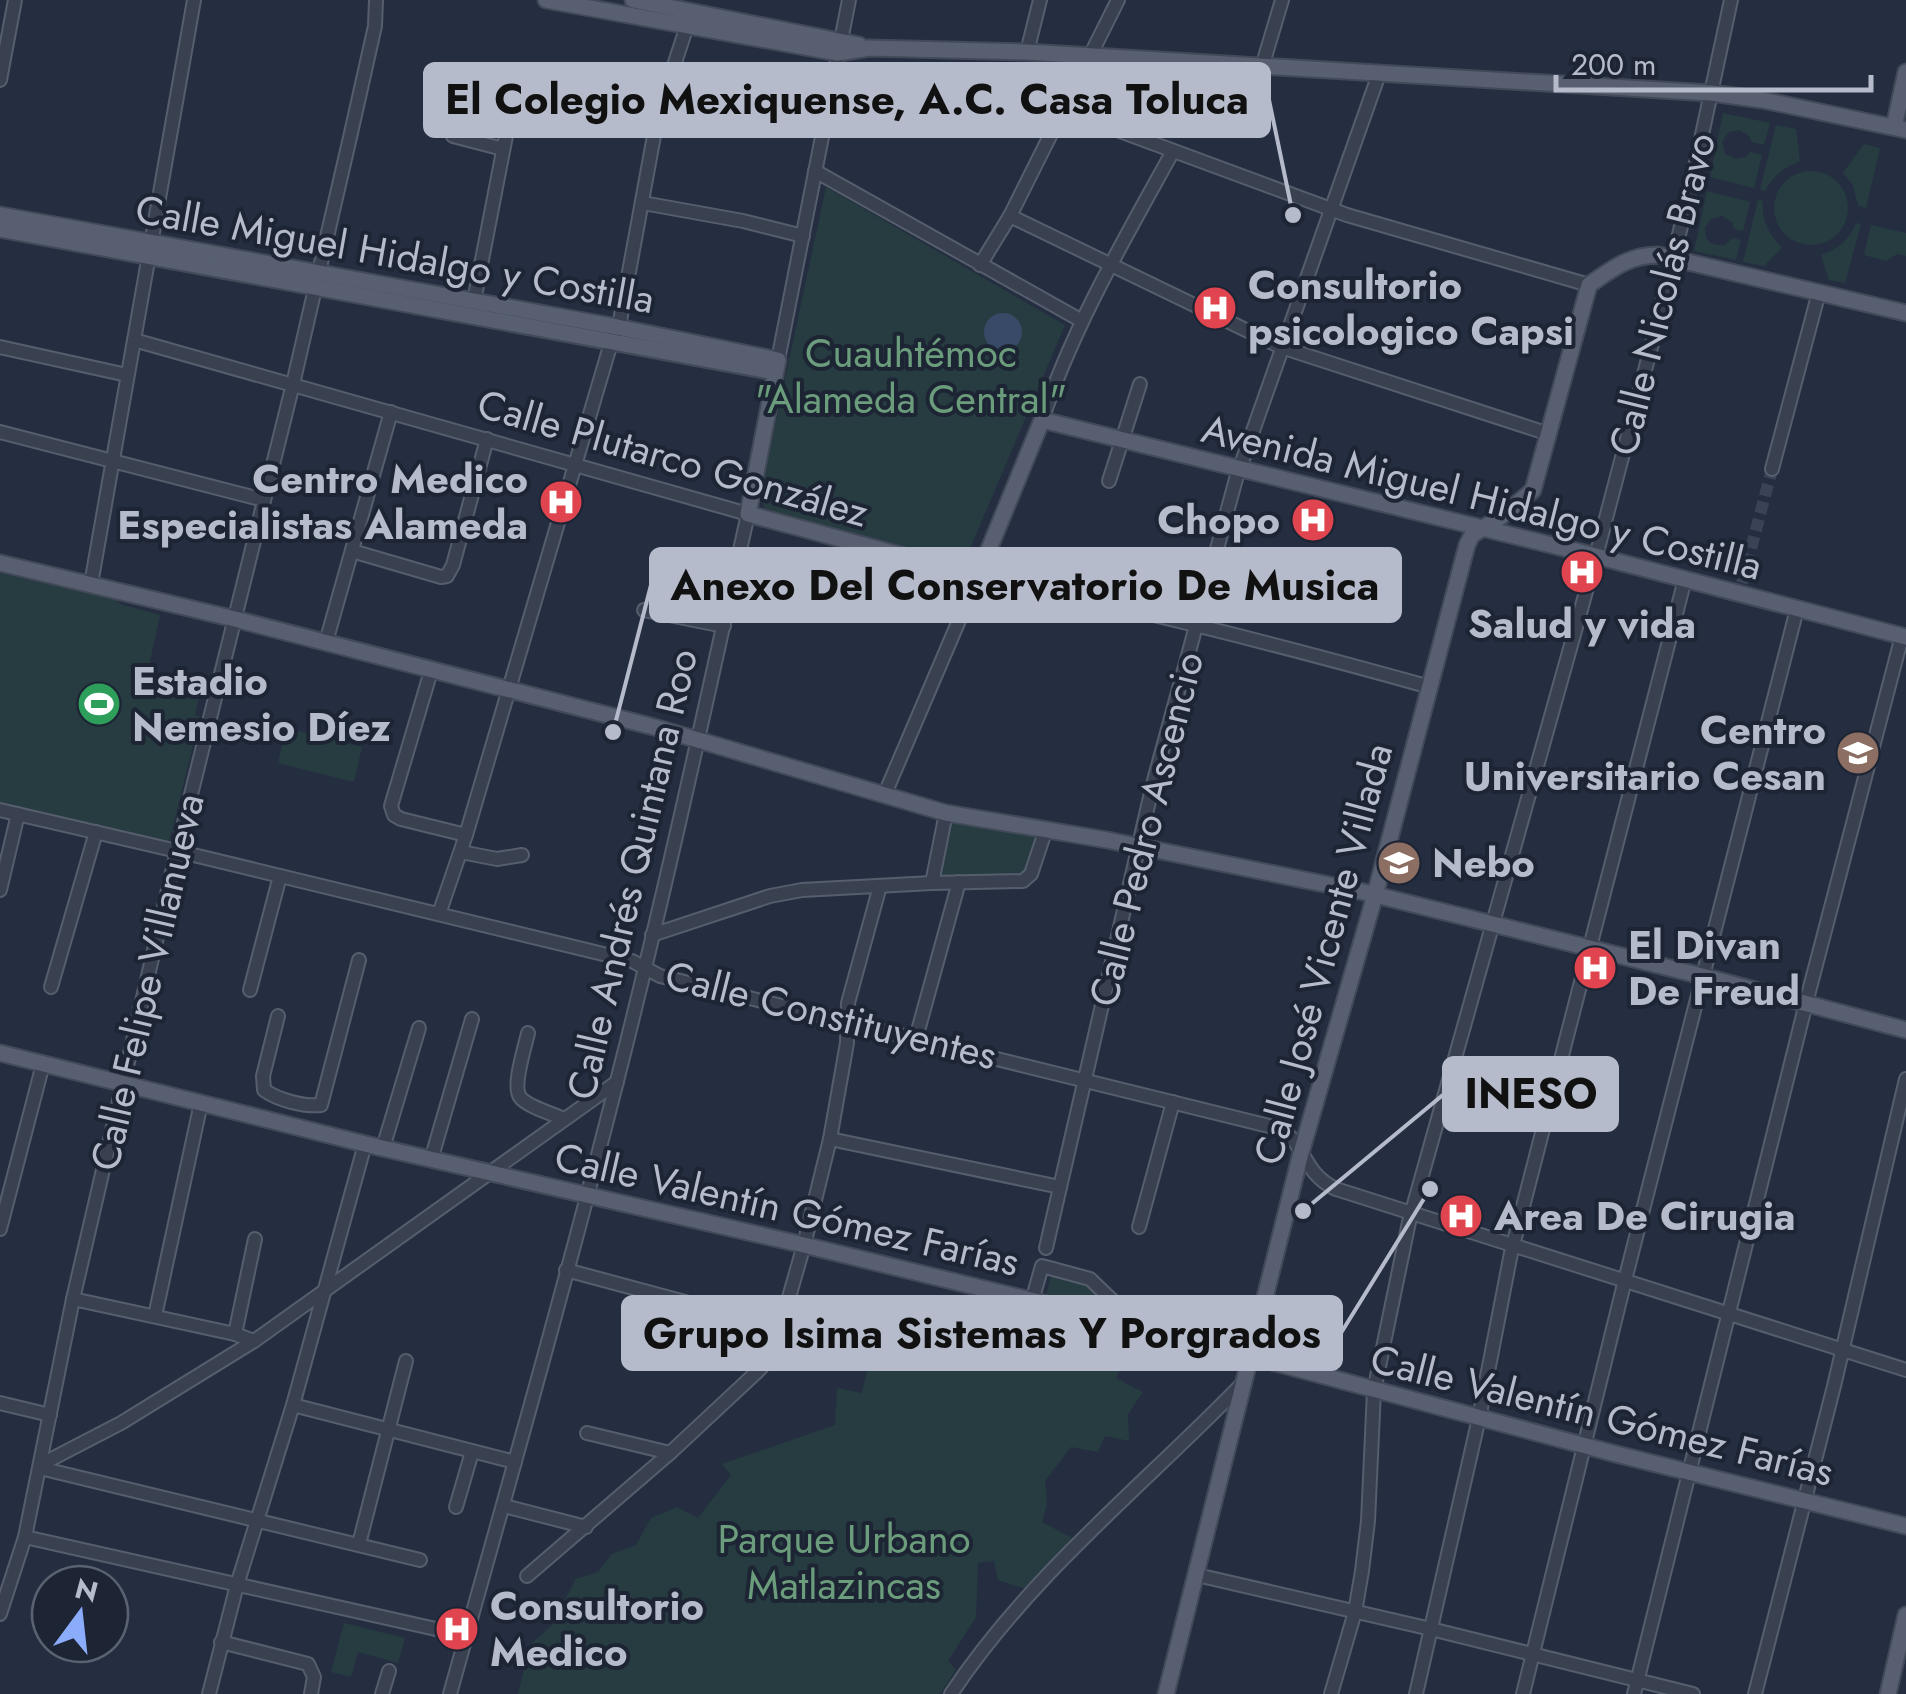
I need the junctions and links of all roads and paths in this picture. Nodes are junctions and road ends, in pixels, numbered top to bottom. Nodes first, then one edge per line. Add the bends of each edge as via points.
1 (15, 0) edge
2 (194, 0) edge
3 (376, 0) edge
4 (546, 0) edge
5 (633, 0) edge
6 (849, 0) edge
7 (1040, 0) edge
8 (1118, 0) edge
9 (1282, 0) edge
10 (1731, 0) edge
11 (684, 12) edge
12 (839, 46) junction
13 (1027, 52) junction
14 (1089, 57) junction
15 (1262, 67) junction
16 (1906, 72) edge
17 (1379, 74) junction
18 (0, 80) edge
19 (1711, 93) junction
20 (512, 105) dead end
21 (1063, 110) junction
22 (1900, 128) edge
23 (452, 136) dead end
24 (504, 149) junction
25 (1174, 151) junction
26 (815, 170) junction
27 (643, 203) junction
28 (1331, 210) junction
29 (0, 215) edge
30 (1010, 216) junction
31 (0, 229) edge
32 (803, 236) junction
33 (151, 249) junction
34 (1673, 258) junction
35 (980, 265) junction
36 (1110, 265) junction
37 (316, 280) junction
38 (1589, 284) junction
39 (1818, 292) junction
40 (474, 301) junction
41 (1906, 313) edge
42 (1082, 321) junction
43 (614, 334) junction
44 (134, 340) junction
45 (0, 346) edge
46 (1281, 347) junction
47 (777, 366) junction
48 (128, 375) junction
49 (293, 384) junction
50 (1140, 384) dead end
51 (391, 412) junction
52 (1042, 420) junction
53 (0, 432) edge
54 (1549, 434) junction
55 (487, 439) junction
56 (1122, 441) junction
57 (112, 460) junction
58 (576, 464) junction
59 (1239, 469) junction
60 (1772, 469) tunnel mouth
61 (1109, 481) dead end
62 (264, 500) junction
63 (748, 514) junction
64 (1482, 530) junction
65 (352, 551) junction
66 (1596, 556) junction
67 (0, 563) edge
68 (978, 576) junction
69 (1685, 579) junction
70 (91, 584) junction
71 (1797, 609) junction
72 (644, 610) dead end
73 (234, 619) junction
74 (1196, 625) junction
75 (724, 626) junction
76 (1904, 637) edge
77 (326, 642) junction
78 (431, 670) junction
79 (1430, 687) junction
80 (508, 690) junction
81 (700, 740) junction
82 (884, 796) junction
83 (0, 810) edge
84 (946, 813) junction
85 (18, 814) junction
86 (1046, 829) junction
87 (96, 832) junction
88 (466, 835) junction
89 (1139, 846) junction
90 (177, 850) junction
91 (460, 852) junction
92 (522, 854) dead end
93 (280, 876) junction
94 (932, 882) junction
95 (958, 882) junction
96 (880, 886) junction
97 (0, 890) edge
98 (1375, 895) junction
99 (439, 914) junction
100 (1492, 923) junction
101 (652, 935) junction
102 (1590, 947) junction
103 (359, 960) dead end
104 (645, 966) junction
105 (1702, 976) junction
106 (51, 987) dead end
107 (250, 990) dead end
108 (1806, 1004) junction
109 (278, 1016) dead end
110 (472, 1019) dead end
111 (846, 1022) junction
112 (419, 1028) dead end
113 (1906, 1030) edge
114 (528, 1033) dead end
115 (916, 1038) junction
116 (0, 1053) edge
117 (43, 1064) junction
118 (1906, 1079) edge
119 (1085, 1080) junction
120 (123, 1082) junction
121 (617, 1082) junction
122 (298, 1102) junction
123 (1173, 1102) junction
124 (202, 1103) junction
125 (564, 1119) junction
126 (293, 1126) junction
127 (830, 1139) junction
128 (365, 1144) junction
129 (383, 1148) junction
130 (1301, 1153) junction
131 (431, 1160) junction
132 (490, 1172) junction
133 (1060, 1187) junction
134 (586, 1196) junction
135 (1411, 1214) junction
136 (1139, 1227) dead end
137 (0, 1229) edge
138 (255, 1239) dead end
139 (1514, 1244) junction
140 (804, 1245) junction
141 (1046, 1248) dead end
142 (566, 1270) junction
143 (1625, 1280) junction
144 (326, 1290) junction
145 (73, 1298) junction
146 (1032, 1301) junction
147 (1728, 1313) junction
148 (155, 1316) junction
149 (1140, 1327) junction
150 (782, 1328) junction
151 (235, 1334) junction
152 (254, 1341) junction
153 (1842, 1349) junction
154 (1249, 1357) junction
155 (406, 1362) dead end
156 (1906, 1370) edge
157 (1242, 1384) junction
158 (1374, 1391) junction
159 (0, 1402) edge
160 (293, 1405) junction
161 (50, 1416) junction
162 (1479, 1418) junction
163 (388, 1430) junction
164 (587, 1432) dead end
165 (1585, 1446) junction
166 (472, 1452) junction
167 (670, 1453) junction
168 (516, 1462) junction
169 (40, 1466) junction
170 (1691, 1473) junction
171 (1804, 1501) junction
172 (504, 1506) junction
173 (456, 1507) dead end
174 (257, 1520) junction
175 (1906, 1526) edge
176 (586, 1527) junction
177 (25, 1537) junction
178 (359, 1544) junction
179 (420, 1560) dead end
180 (1197, 1575) junction
181 (527, 1576) dead end
182 (237, 1585) junction
183 (1355, 1612) junction
184 (0, 1614) edge
185 (1906, 1615) edge
186 (1431, 1629) junction
187 (466, 1636) junction
188 (221, 1642) junction
189 (1533, 1654) junction
190 (389, 1671) dead end
191 (1636, 1687) edge
192 (209, 1694) edge
193 (311, 1694) edge
194 (382, 1694) edge
195 (450, 1694) edge
196 (951, 1694) edge
197 (1166, 1694) edge
198 (1331, 1694) edge
199 (1416, 1694) edge
200 (1523, 1694) edge
201 (1693, 1694) edge
202 (1754, 1694) edge
203 (1888, 1694) edge

1 - 18 street
2 - 33 street
3 - 37 street, Calle Felipe Villanueva
4 - 11 main road
5 - 11 main road
6 - 12 street, Calle Andrés Quintana Roo
7 - 13 street
8 - 14 street
9 - 15 street
10 - 19 street, Calle Nicolás Bravo
11 - 12 main road
11 - 27 street
12 - 13 main road
12 - 26 street, Calle Andrés Quintana Roo
13 - 14 main road
14 - 15 main road
14 - 21 street
15 - 17 main road
16 - 22 main road
17 - 19 main road
17 - 28 street, Calle Pedro Ascencio
19 - 22 main road
19 - 34 street, Calle Nicolás Bravo
20 - 24 street
21 - 25 street
21 - 30 street
23 - 24 street
24 - 40 street
25 - 28 street
25 - 36 street
26 - 32 street, Calle Andrés Quintana Roo
26 - 35 street
27 - 32 street
27 - 43 street
28 - 38 street
28 - 46 street, Calle Pedro Ascencio
29 - 33 main road, Calle Miguel Hidalgo y Costilla
30 - 35 street
30 - 36 street
31 - 33 main road, Calle Miguel Hidalgo y Costilla
32 - 47 street, Calle Andrés Quintana Roo
33 - 37 main road, Calle Miguel Hidalgo y Costilla
33 - 44 street
34 - 38 main road via 1632,258
34 - 39 main road
34 - 66 street, Calle Nicolás Bravo
35 - 42 street
36 - 42 street
36 - 46 street
37 - 40 main road, Calle Miguel Hidalgo y Costilla
37 - 43 main road, Calle Miguel Hidalgo y Costilla
37 - 49 street, Calle Felipe Villanueva
38 - 54 main road
39 - 41 main road
39 - 60 street
40 - 43 main road, Calle Miguel Hidalgo y Costilla
42 - 52 street
43 - 47 main road, Calle Miguel Hidalgo y Costilla
43 - 58 street
44 - 48 street
44 - 49 street, Calle Plutarco González
45 - 48 street
46 - 54 street
46 - 59 street, Calle Pedro Ascencio
47 - 63 main road, Calle Andrés Quintana Roo
48 - 57 street
49 - 51 street, Calle Plutarco González
49 - 62 street, Calle Felipe Villanueva
50 - 56 street
51 - 55 street, Calle Plutarco González
51 - 65 street
52 - 56 main road, Avenida Miguel Hidalgo y Costilla
52 - 68 main road
53 - 57 street
54 - 64 main road via 1533,490
55 - 58 street, Calle Plutarco González
55 - 65 street via 450,573
56 - 59 main road, Avenida Miguel Hidalgo y Costilla
56 - 61 street
57 - 62 street
57 - 70 street
58 - 63 street, Calle Plutarco González
58 - 80 street
59 - 64 main road, Avenida Miguel Hidalgo y Costilla
59 - 74 street, Calle Pedro Ascencio
62 - 73 street, Calle Felipe Villanueva
63 - 68 main road, Calle Plutarco González
63 - 75 street, Calle Andrés Quintana Roo
64 - 66 main road, Avenida Miguel Hidalgo y Costilla
64 - 79 main road, Calle José Vicente Villada via 1466,545
65 - 77 street
66 - 69 main road, Avenida Miguel Hidalgo y Costilla
66 - 100 street, Calle Nicolás Bravo
67 - 70 main road
68 - 74 street, Calle Plutarco González
68 - 82 street
69 - 71 main road, Avenida Miguel Hidalgo y Costilla
69 - 102 street
70 - 73 main road
71 - 76 main road, Avenida Miguel Hidalgo y Costilla
71 - 105 street
72 - 75 street
73 - 77 main road
73 - 90 street, Calle Felipe Villanueva
74 - 79 street, Calle Plutarco González
74 - 89 street, Calle Pedro Ascencio
75 - 81 street, Calle Andrés Quintana Roo
76 - 108 street
77 - 78 main road
78 - 80 main road
78 - 88 street via 391,806 401,819
79 - 98 main road, Calle José Vicente Villada
80 - 81 main road
80 - 88 street
81 - 82 main road
81 - 101 street, Calle Andrés Quintana Roo
82 - 84 main road
83 - 85 street, Calle Constituyentes
84 - 86 main road
84 - 94 street
85 - 87 street, Calle Constituyentes
85 - 97 street
86 - 89 main road
86 - 95 street via 1027,879
87 - 90 street, Calle Constituyentes
87 - 106 street
88 - 91 street
89 - 98 main road
89 - 119 street, Calle Pedro Ascencio
90 - 93 street, Calle Constituyentes
90 - 120 street, Calle Felipe Villanueva
91 - 92 street via 497,859
91 - 99 street
93 - 99 street, Calle Constituyentes
93 - 107 street
94 - 95 street
94 - 96 street
95 - 115 street
96 - 101 street via 770,896
96 - 111 street
98 - 100 main road
98 - 130 main road, Calle José Vicente Villada
99 - 104 street, Calle Constituyentes
100 - 102 main road
100 - 135 street, Calle Nicolás Bravo
101 - 104 street, Calle Andrés Quintana Roo
102 - 105 main road
102 - 139 street
103 - 122 street via 324,1101
104 - 111 street, Calle Constituyentes via 660,976
104 - 121 street, Calle Andrés Quintana Roo
105 - 108 main road
105 - 143 street
108 - 113 main road
108 - 147 street
109 - 122 street via 262,1086
110 - 131 street
111 - 115 street, Calle Constituyentes
111 - 127 street
112 - 129 street
114 - 125 street via 517,1092 524,1102
115 - 119 street, Calle Constituyentes
116 - 117 main road, Calle Valentín Gómez Farías
117 - 120 main road, Calle Valentín Gómez Farías
117 - 137 street
118 - 153 street
119 - 123 street, Calle Constituyentes
119 - 133 street, Calle Pedro Ascencio
120 - 124 main road, Calle Valentín Gómez Farías
120 - 145 street, Calle Felipe Villanueva
121 - 125 street
121 - 134 street, Calle Andrés Quintana Roo
122 - 126 street
123 - 130 street, Calle Constituyentes via 1277,1128 1291,1135
123 - 136 street
124 - 126 main road, Calle Valentín Gómez Farías
124 - 148 street
125 - 132 street
126 - 128 main road, Calle Valentín Gómez Farías
127 - 133 street
127 - 140 street
128 - 129 main road, Calle Valentín Gómez Farías
128 - 144 street
129 - 131 main road, Calle Valentín Gómez Farías
130 - 135 street, Calle Constituyentes via 1325,1184
130 - 154 main road, Calle José Vicente Villada
131 - 132 main road, Calle Valentín Gómez Farías
132 - 134 main road, Calle Valentín Gómez Farías
132 - 144 street
133 - 141 street, Calle Pedro Ascencio
134 - 140 main road, Calle Valentín Gómez Farías
134 - 142 street, Calle Andrés Quintana Roo
135 - 139 street, Calle Constituyentes
135 - 158 street, Calle Nicolás Bravo
138 - 151 street
139 - 143 street, Calle Constituyentes
139 - 162 street
140 - 146 main road, Calle Valentín Gómez Farías
140 - 150 street
142 - 150 street
142 - 168 street, Calle Andrés Quintana Roo
143 - 147 street, Calle Constituyentes
143 - 165 street
144 - 152 street
144 - 160 street
145 - 148 street
145 - 161 street, Calle Felipe Villanueva
146 - 149 main road, Calle Valentín Gómez Farías
146 - 149 street via 1042,1266 1090,1279
147 - 153 street, Calle Constituyentes
147 - 170 street
148 - 151 street
149 - 154 main road, Calle Valentín Gómez Farías
150 - 167 street via 760,1369
151 - 152 street
152 - 169 street
153 - 156 street, Calle Constituyentes
153 - 171 street
154 - 157 main road, Calle José Vicente Villada
154 - 158 main road, Calle Valentín Gómez Farías
155 - 163 street
157 - 180 main road, Calle José Vicente Villada
157 - 196 street via 1049,1572
158 - 162 main road, Calle Valentín Gómez Farías
158 - 183 street, Calle Nicolás Bravo via 1368,1521
159 - 161 street
160 - 163 street
160 - 174 street
161 - 169 street, Calle Felipe Villanueva
162 - 165 main road, Calle Valentín Gómez Farías
162 - 186 street
163 - 166 street
163 - 178 street
164 - 167 street
165 - 170 main road, Calle Valentín Gómez Farías
165 - 189 street
166 - 168 street
166 - 173 street
167 - 176 street
168 - 172 street, Calle Andrés Quintana Roo
169 - 174 street
169 - 177 street, Calle Felipe Villanueva
170 - 171 main road, Calle Valentín Gómez Farías
170 - 191 street
171 - 175 main road, Calle Valentín Gómez Farías
171 - 202 street
172 - 176 street
172 - 187 street, Calle Andrés Quintana Roo
174 - 178 street
174 - 182 street
176 - 181 street
177 - 182 street
177 - 184 street, Calle Felipe Villanueva
178 - 179 street
180 - 183 street
180 - 197 main road, Calle José Vicente Villada
182 - 187 street
182 - 188 street
183 - 186 street
183 - 198 street, Calle Nicolás Bravo
185 - 203 main road
186 - 189 street
186 - 199 street
187 - 195 street, Calle Andrés Quintana Roo
188 - 192 street
188 - 193 street via 308,1664
189 - 191 street
189 - 200 street
190 - 194 street
191 - 201 street

